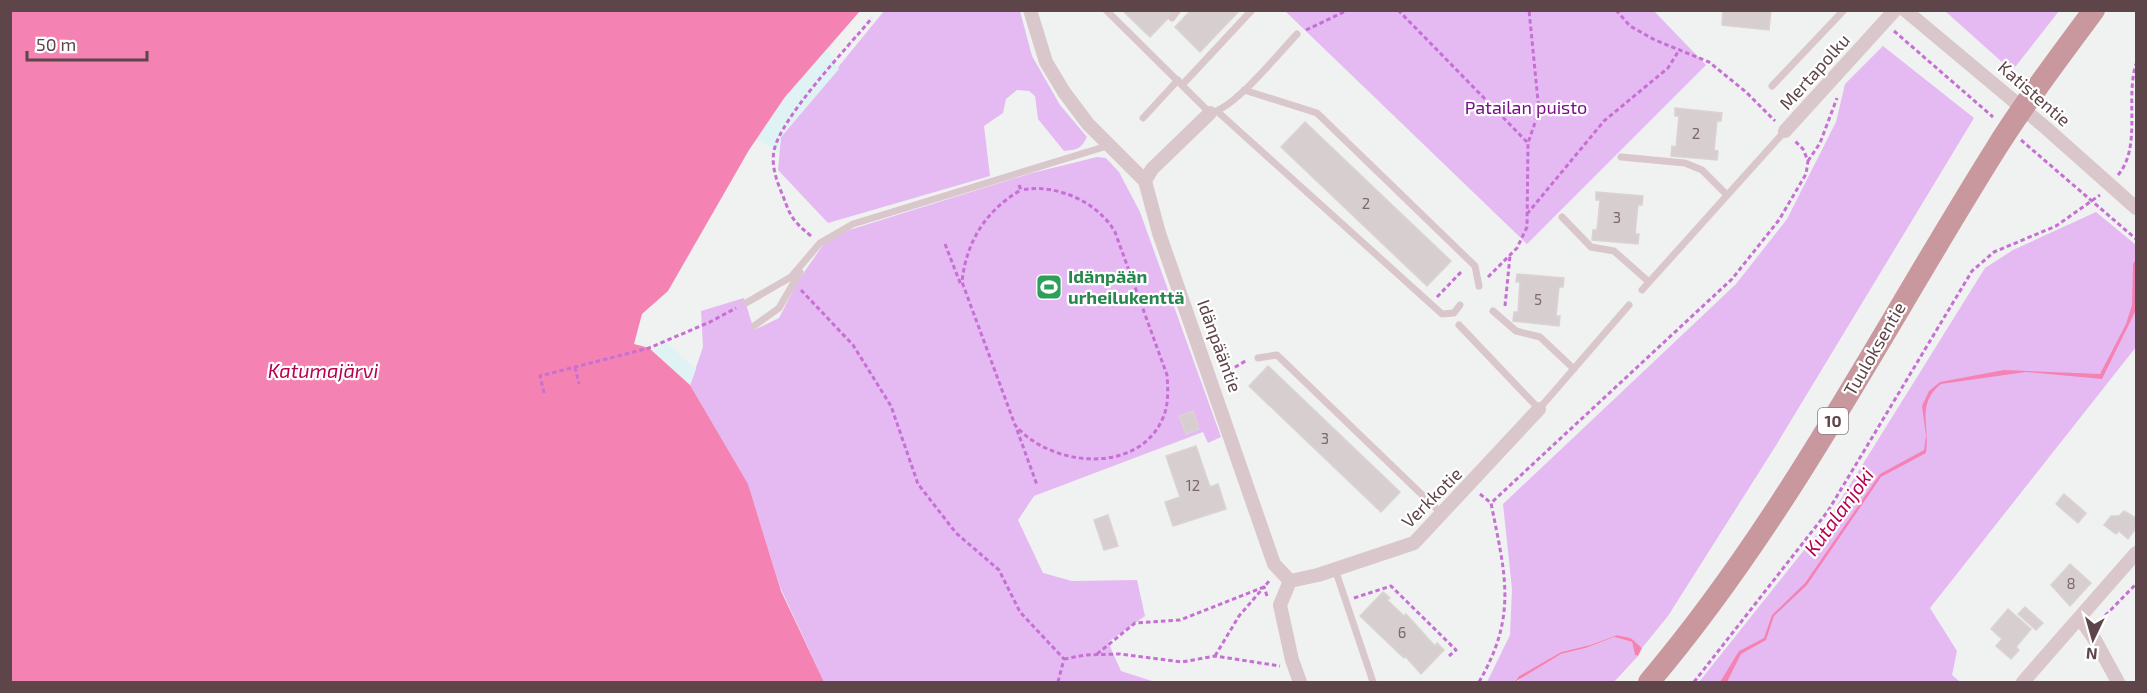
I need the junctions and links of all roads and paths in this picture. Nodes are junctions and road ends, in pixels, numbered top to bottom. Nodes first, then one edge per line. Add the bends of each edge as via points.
1 (1030, 10) edge
2 (1106, 10) edge
3 (1178, 10) edge
4 (1252, 10) edge
5 (1348, 10) edge
6 (1398, 10) edge
7 (1529, 10) edge
8 (1616, 10) edge
9 (1844, 10) edge
10 (1895, 10) edge
11 (1905, 10) edge
12 (2094, 10) edge
13 (872, 18) dead end
14 (1172, 18) dead end
15 (1884, 23) junction
16 (1297, 34) joint
17 (1678, 52) junction
18 (2136, 64) edge
19 (1839, 72) junction
20 (1180, 82) junction
21 (1772, 86) dead end
22 (1244, 90) junction
23 (1214, 112) junction
24 (1988, 112) dead end
25 (1143, 118) dead end
26 (1785, 131) junction
27 (1528, 143) junction
28 (2025, 143) dead end
29 (1107, 146) junction
30 (1621, 157) dead end
31 (1808, 161) junction
32 (1016, 175) junction
33 (1145, 181) junction
34 (2109, 185) junction
35 (1022, 190) junction
36 (1727, 195) junction
37 (2093, 202) junction
38 (2136, 208) edge
39 (1527, 214) junction
40 (1562, 217) dead end
41 (2136, 239) edge
42 (820, 243) junction
43 (945, 244) dead end
44 (1510, 256) junction
45 (806, 262) junction
46 (1471, 262) junction
47 (1649, 282) junction
48 (794, 283) junction
49 (1479, 286) joint
50 (963, 290) junction
51 (1642, 290) dead end
52 (746, 303) joint
53 (1430, 303) junction
54 (1460, 305) dead end
55 (1629, 305) dead end
56 (1493, 310) dead end
57 (1504, 320) junction
58 (1459, 325) dead end
59 (754, 326) dead end
60 (1258, 358) joint
61 (575, 367) junction
62 (1574, 369) junction
63 (1221, 375) dead end
64 (579, 384) dead end
65 (544, 393) dead end
66 (1539, 409) junction
67 (1015, 425) junction
68 (1037, 485) dead end
69 (1442, 514) junction
70 (2136, 553) edge
71 (1335, 569) junction
72 (1290, 581) junction
73 (1264, 587) junction
74 (1347, 601) junction
75 (1280, 605) junction
76 (2080, 618) junction
77 (1097, 654) junction
78 (1215, 656) junction
79 (1449, 656) dead end
80 (1064, 659) junction
81 (1298, 676) edge
82 (1058, 682) edge
83 (1373, 682) edge
84 (1479, 682) edge
85 (1649, 682) edge
86 (1694, 682) edge
87 (2024, 682) edge
88 (2118, 682) edge

1 - 29 street via 1046,62
2 - 20 lane
3 - 14 lane
4 - 20 lane
5 - 16 path
6 - 27 path
7 - 27 path via 1539,111
8 - 17 path via 1630,26
9 - 21 lane
10 - 15 street, Mertapolku
11 - 34 street, Katistentie
12 - 85 highway, Tuuloksentie / 10 via 1998,146 1742,564
13 - 42 path via 794,113 773,153 775,178 793,222
15 - 19 street, Mertapolku
15 - 24 path
16 - 22 lane
17 - 26 path via 1709,62
17 - 39 path via 1668,68 1604,121
18 - 34 path via 2132,79 2131,151 2124,168
19 - 26 street, Mertapolku
19 - 31 path via 1837,96 1820,143
20 - 23 lane
20 - 25 lane
22 - 23 lane
22 - 46 lane via 1317,113
23 - 33 street via 1152,169
23 - 53 lane
26 - 31 path via 1803,149
26 - 36 lane
27 - 39 path
28 - 37 path
29 - 32 lane
29 - 33 street
30 - 36 lane via 1685,163 1702,170
31 - 84 path via 1806,174 1779,220 1732,279 1491,503 1504,572 1506,612 1500,638
32 - 35 path
32 - 42 lane via 853,224
33 - 72 street, Idänpääntie via 1159,233 1274,564
34 - 37 path
34 - 38 street, Katistentie
35 - 50 path via 996,208 976,232 963,266
35 - 67 path via 1042,189 1077,199 1102,214 1110,224 1167,375 1168,390 1162,421 1154,432 1144,443 1113,457 1061,455 1031,442
36 - 47 lane
37 - 41 path
37 - 86 path via 2056,226 1994,252 1972,271 1828,512
39 - 44 path via 1527,227
40 - 47 lane via 1591,247 1614,251
42 - 45 lane
43 - 50 path
44 - 49 path
44 - 57 path
45 - 48 lane
45 - 52 lane via 791,277
46 - 49 lane
46 - 53 path
47 - 51 lane
48 - 59 lane via 779,308
48 - 80 path via 860,355 891,406 918,484 956,533 999,570 1020,612
50 - 67 path
52 - 61 path via 650,348
53 - 54 lane via 1442,314 1454,313
55 - 62 lane
56 - 57 lane
57 - 62 lane via 1516,331 1540,337
58 - 66 lane
60 - 63 path via 1244,360
60 - 69 lane via 1277,355
61 - 64 path
61 - 65 path via 540,376
62 - 66 lane
66 - 69 street, Verkkotie
67 - 68 path
69 - 71 street, Verkkotie via 1414,543
70 - 76 street
71 - 72 street, Verkkotie
71 - 74 lane
72 - 75 street
73 - 75 path via 1268,599
73 - 77 path via 1180,620 1135,622
73 - 78 path via 1239,616
74 - 79 path via 1391,585 1456,650
74 - 83 lane
75 - 81 street
76 - 87 street
76 - 88 street
77 - 78 path via 1182,662
77 - 80 path
78 - 81 path
80 - 82 path

